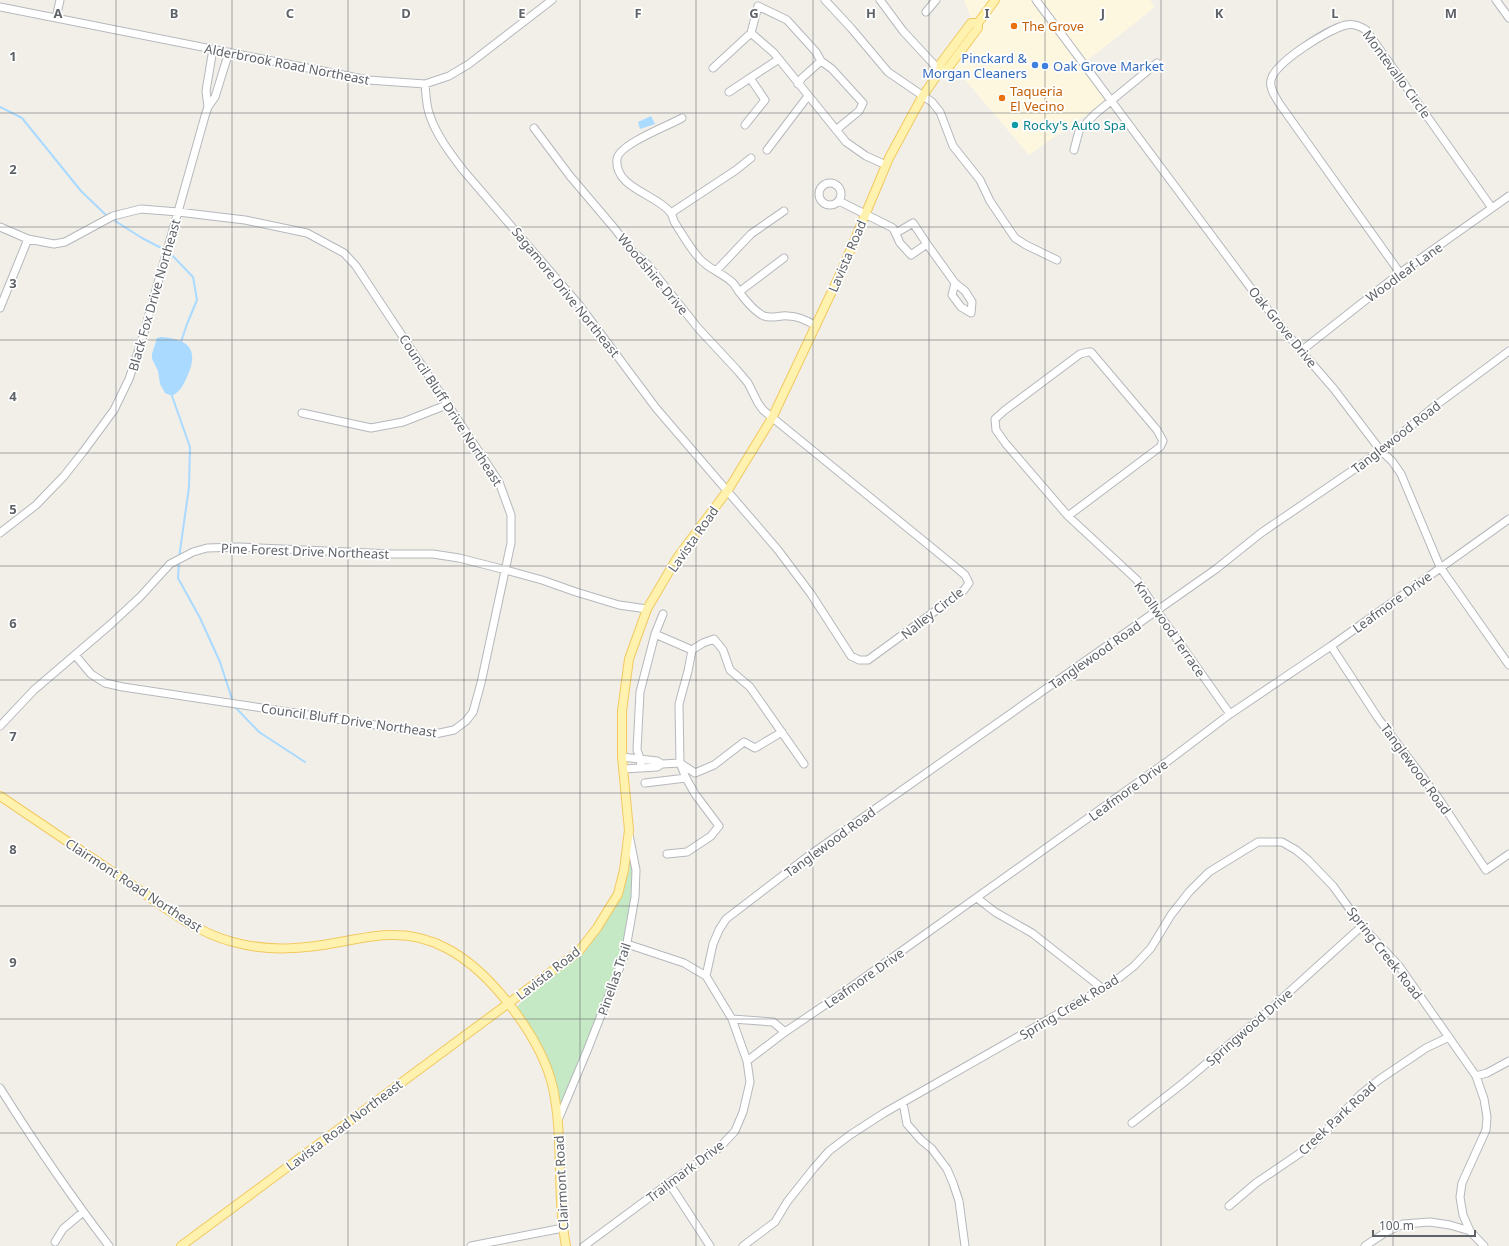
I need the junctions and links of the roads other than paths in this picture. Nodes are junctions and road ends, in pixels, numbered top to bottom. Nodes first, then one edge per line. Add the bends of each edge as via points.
1 (60, 0) edge
2 (552, 0) edge
3 (825, 0) edge
4 (880, 0) edge
5 (936, 0) edge
6 (995, 0) edge
7 (1036, 0) edge
8 (1496, 0) edge
9 (0, 7) edge
10 (926, 12) dead end
11 (56, 18) junction
12 (1509, 18) edge
13 (750, 33) junction
14 (213, 49) junction
15 (229, 52) junction
16 (778, 59) junction
17 (821, 61) junction
18 (1157, 63) dead end
19 (713, 68) dead end
20 (940, 71) junction
21 (750, 78) junction
22 (425, 84) junction
23 (798, 84) junction
24 (729, 92) dead end
25 (808, 96) junction
26 (922, 97) junction
27 (1111, 100) junction
28 (208, 107) junction
29 (682, 118) dead end
30 (745, 125) dead end
31 (534, 128) dead end
32 (836, 130) junction
33 (767, 150) dead end
34 (1074, 150) dead end
35 (751, 158) dead end
36 (886, 165) junction
37 (1509, 196) edge
38 (839, 201) junction
39 (1492, 208) junction
40 (784, 211) dead end
41 (178, 212) junction
42 (671, 213) junction
43 (865, 213) junction
44 (0, 228) edge
45 (896, 233) junction
46 (28, 239) junction
47 (927, 244) junction
48 (784, 258) dead end
49 (1057, 260) dead end
50 (716, 271) junction
51 (1400, 273) junction
52 (955, 283) dead end
53 (739, 292) junction
54 (0, 308) edge
55 (816, 326) junction
56 (1301, 350) junction
57 (1509, 351) edge
58 (449, 404) junction
59 (302, 413) dead end
60 (772, 418) junction
61 (1381, 452) junction
62 (728, 490) junction
63 (1068, 516) junction
64 (1509, 519) edge
65 (0, 533) edge
66 (1440, 567) junction
67 (506, 570) junction
68 (647, 609) junction
69 (1157, 611) junction
70 (663, 614) dead end
71 (655, 634) junction
72 (1331, 646) junction
73 (692, 650) junction
74 (75, 655) junction
75 (1509, 665) edge
76 (1230, 714) junction
77 (0, 726) edge
78 (782, 732) junction
79 (622, 757) junction
80 (640, 758) junction
81 (680, 763) junction
82 (662, 764) junction
83 (804, 764) dead end
84 (640, 768) junction
85 (624, 769) junction
86 (686, 778) junction
87 (645, 783) dead end
88 (0, 796) edge
89 (629, 830) junction
90 (667, 854) dead end
91 (1509, 854) edge
92 (977, 898) junction
93 (1362, 926) junction
94 (627, 944) junction
95 (706, 976) junction
96 (1102, 988) junction
97 (508, 1004) junction
98 (732, 1019) junction
99 (785, 1032) junction
100 (1449, 1037) junction
101 (747, 1061) junction
102 (1509, 1061) edge
103 (1476, 1076) junction
104 (0, 1088) edge
105 (903, 1104) junction
106 (558, 1120) junction
107 (1132, 1123) dead end
108 (669, 1183) junction
109 (1229, 1206) dead end
110 (83, 1212) junction
111 (563, 1228) junction
112 (1470, 1231) junction
113 (55, 1242) dead end
114 (109, 1246) edge
115 (181, 1246) edge
116 (471, 1246) edge
117 (566, 1246) edge
118 (584, 1246) edge
119 (710, 1246) edge
120 (743, 1246) edge
121 (965, 1246) edge
122 (1365, 1246) edge
123 (1484, 1246) edge

1 - 11 street
2 - 22 street, Alderbrook Road Northeast via 469,64 450,76
3 - 26 street via 888,72
4 - 20 street
5 - 10 street
6 - 20 main road, Lavista Road via 978,23 971,24 941,63
7 - 27 street, Oak Grove Drive
8 - 12 street
9 - 11 street, Alderbrook Road Northeast
11 - 14 street, Alderbrook Road Northeast
13 - 16 street
13 - 17 street via 758,6 787,20
13 - 19 street
14 - 15 street, Alderbrook Road Northeast
14 - 28 street, Black Fox Drive Northeast via 206,91
15 - 22 street, Alderbrook Road Northeast via 368,80
15 - 28 street, Black Fox Drive Northeast via 215,96
16 - 21 street
16 - 23 street
17 - 23 street
17 - 32 street via 832,69 863,103 859,111
18 - 27 street
20 - 26 main road, Lavista Road
21 - 24 street
21 - 30 street via 765,100
22 - 62 street, Sagamore Drive Northeast via 429,115 450,153 580,306 656,408
23 - 25 street
25 - 32 street
25 - 33 street
26 - 36 main road, Lavista Road
26 - 49 street via 932,102 940,112 953,146 980,180 990,201 1015,238
27 - 34 street via 1080,131
27 - 56 street, Oak Grove Drive
28 - 41 street, Black Fox Drive Northeast
29 - 42 street via 637,139 622,150 617,159 623,179 660,202
31 - 60 street, Woodshire Drive via 630,249 647,264 698,328 737,370 758,403
32 - 36 street via 846,142 866,156
35 - 42 street
36 - 43 main road, Lavista Road
37 - 39 street, Woodleaf Lane
38 - 38 street via 840,188 829,182 822,185 819,197 823,203 829,205
38 - 43 street
39 - 51 street, Woodleaf Lane
39 - 51 street, Montevallo Circle via 1366,30 1357,25 1347,24 1306,46 1277,68 1271,80 1272,90 1278,103
40 - 50 street via 751,234
41 - 46 street, Council Bluff Drive Northeast via 141,209 113,216 65,242 54,244
41 - 58 street, Council Bluff Drive Northeast via 245,220 307,233 344,253 356,266
41 - 65 street, Black Fox Drive Northeast via 141,343 129,379 114,410 64,476 36,505
42 - 50 street via 699,259
43 - 45 street via 893,228
43 - 55 main road, Lavista Road
44 - 46 street, Council Bluff Drive Northeast
45 - 47 street via 913,223
45 - 47 street via 900,243 911,255
46 - 54 street
47 - 52 street
48 - 53 street
50 - 53 street
51 - 56 street, Woodleaf Lane
53 - 55 street via 764,316 804,319
55 - 60 main road, Lavista Road
56 - 61 street, Oak Grove Drive
57 - 61 street, Tanglewood Road via 1435,406
58 - 59 street via 403,422 371,428
58 - 67 street, Council Bluff Drive Northeast via 499,482 511,515 511,543
60 - 62 main road, Lavista Road
60 - 62 street, Nalley Circle via 953,564 965,575 969,583 964,590 883,650 868,660 859,660 851,656 778,550
61 - 66 street, Oak Grove Drive via 1392,461 1401,474
61 - 69 street, Tanglewood Road via 1262,533
62 - 68 main road, Lavista Road via 677,558
63 - 63 street, Knollwood Terrace via 1006,444 996,430 995,419 1080,354 1091,352 1157,430 1163,441 1160,447
63 - 69 street, Knollwood Terrace via 1137,580
64 - 66 street, Leafmore Drive
66 - 72 street, Leafmore Drive
66 - 75 street, Oak Grove Drive
67 - 68 street, Pine Forest Drive Northeast via 619,605
67 - 74 street, Pine Forest Drive Northeast via 433,554 208,548 193,552 170,564 140,597
67 - 74 street, Council Bluff Drive Northeast via 473,712 454,730 435,734 105,683 91,674
68 - 79 main road, Lavista Road via 629,659 622,711
69 - 76 street, Knollwood Terrace
69 - 95 street, Tanglewood Road via 814,853 726,919 713,944
70 - 71 street
71 - 73 street
71 - 80 street via 640,692 637,750
72 - 76 street, Leafmore Drive
72 - 91 street, Tanglewood Road via 1378,718 1437,796 1486,870
73 - 78 street via 714,639 723,650 730,670 750,687
73 - 81 street via 679,704
74 - 77 street, Pine Forest Drive Northeast via 34,690
76 - 92 street, Leafmore Drive
78 - 81 street via 755,748 744,742 714,765 695,773
78 - 83 street
79 - 80 street
79 - 85 main road, Lavista Road
80 - 82 street
80 - 84 street
81 - 82 street
81 - 86 street
82 - 84 street via 657,767
84 - 85 street
85 - 89 main road, Lavista Road
86 - 87 street
86 - 90 street via 719,826 711,836 686,852
88 - 97 main road, Clairmont Road Northeast via 183,920 212,935 248,946 277,949 312,947 378,935 416,938 445,947 468,962
89 - 94 street, Pinellas Trail via 636,870 635,897
89 - 97 main road, Lavista Road via 618,894 597,928 579,951
92 - 96 street via 995,912 1032,933
92 - 99 street, Leafmore Drive
93 - 96 street, Spring Creek Road via 1333,886 1308,860 1282,842 1258,842 1209,872 1171,915 1151,948 1129,970
93 - 100 street, Spring Creek Road via 1398,966
93 - 107 street, Springwood Drive via 1256,1022
94 - 95 street via 684,964
94 - 106 street, Pinellas Trail
95 - 98 street, Trailmark Drive
96 - 105 street, Spring Creek Road
97 - 106 main road, Clairmont Road Northeast via 529,1033 542,1057 552,1086
97 - 115 main road, Lavista Road Northeast
98 - 99 street via 773,1022
98 - 101 street, Trailmark Drive
99 - 101 street, Leafmore Drive
100 - 103 street, Spring Creek Road
100 - 109 street, Creek Park Road via 1426,1048 1380,1079 1360,1095 1312,1144 1256,1183
101 - 108 street, Trailmark Drive via 750,1082 743,1112 735,1131 719,1148
102 - 103 street
103 - 112 street, Spring Creek Road via 1487,1117 1482,1141 1462,1183 1460,1197 1463,1215
104 - 110 street
105 - 120 street, Spring Creek Road via 884,1113 830,1151 787,1202 775,1222
105 - 121 street via 907,1124 932,1149 947,1169 959,1201
106 - 111 main road, Clairmont Road
108 - 118 street, Trailmark Drive
108 - 119 street
110 - 113 street via 63,1229
110 - 114 street
111 - 116 street
111 - 117 main road, Clairmont Road
112 - 122 street via 1430,1222 1403,1224
112 - 123 street, Spring Creek Road

